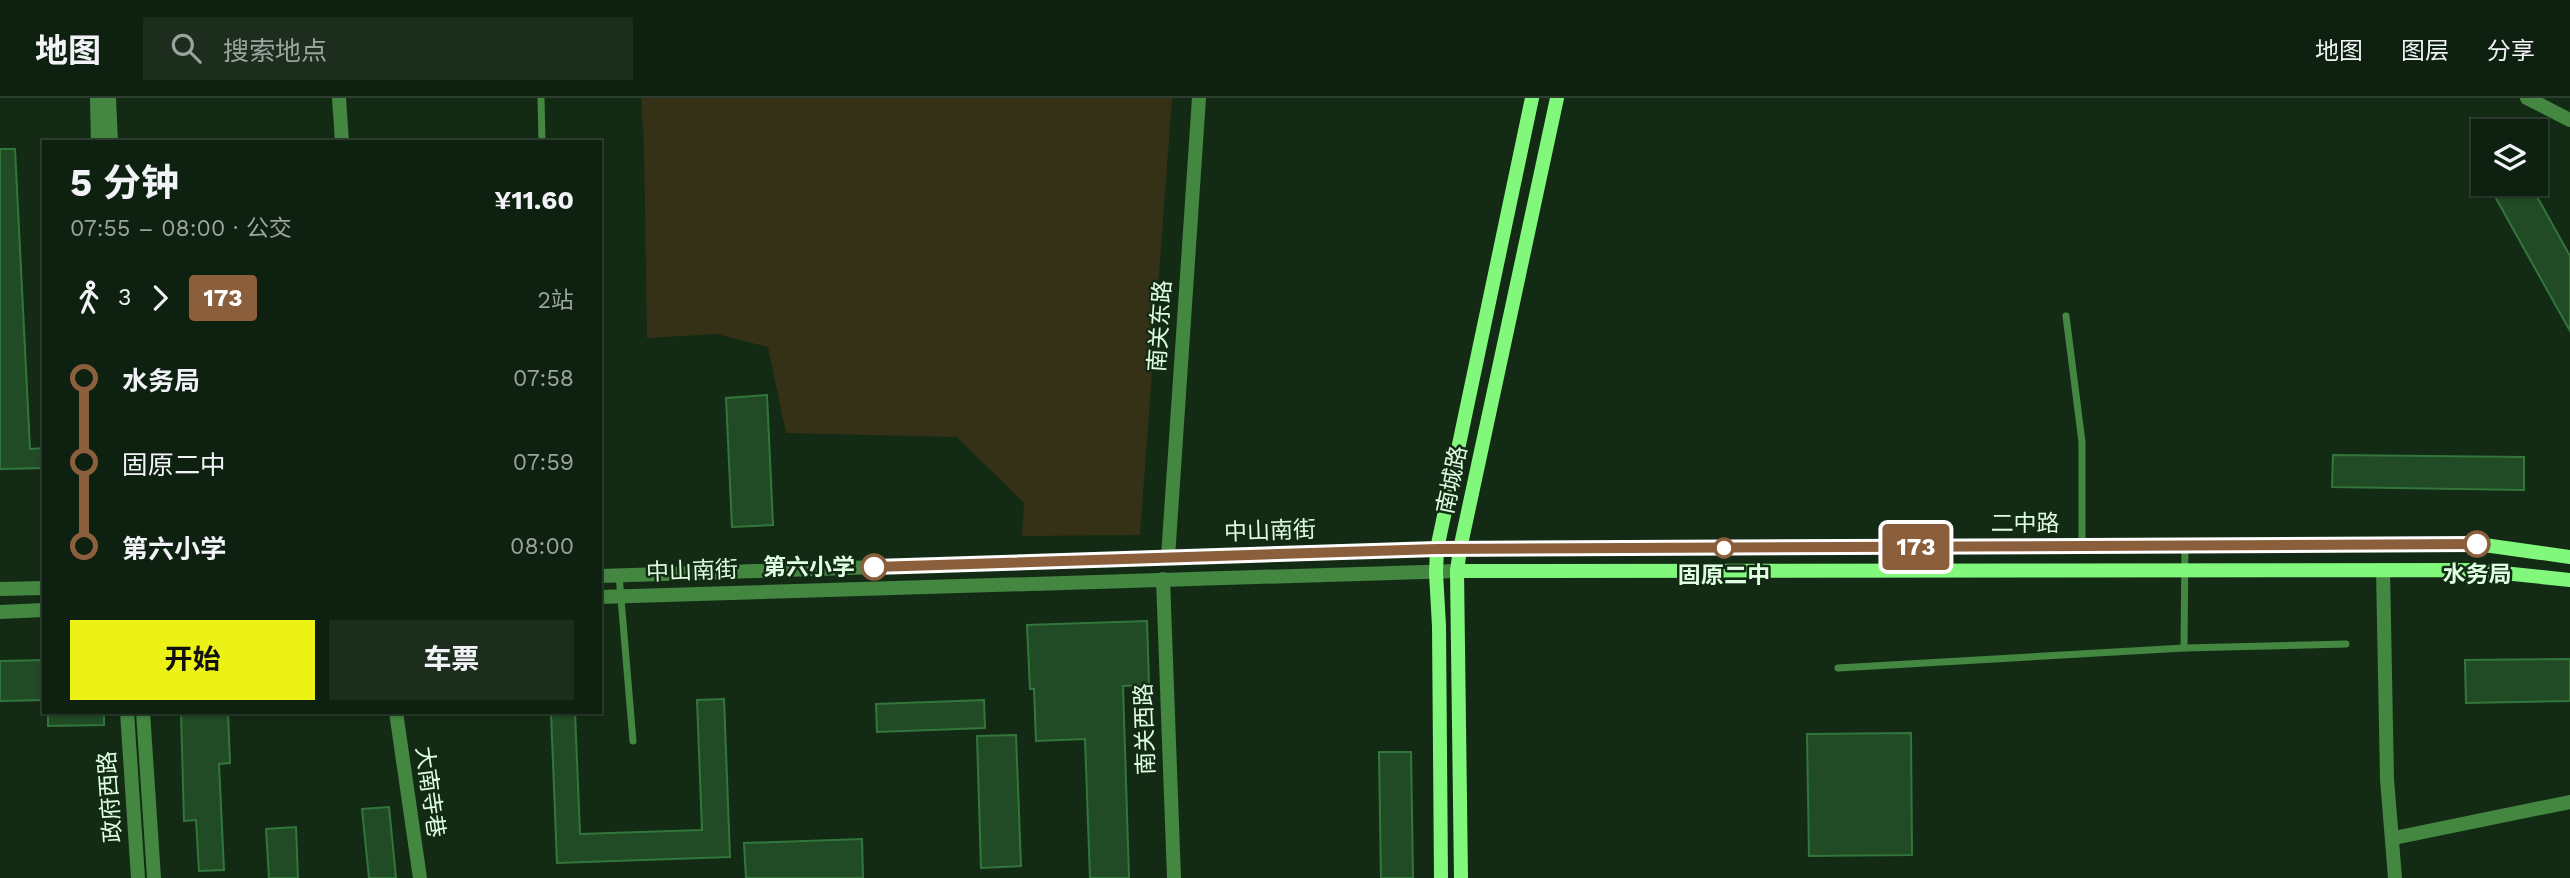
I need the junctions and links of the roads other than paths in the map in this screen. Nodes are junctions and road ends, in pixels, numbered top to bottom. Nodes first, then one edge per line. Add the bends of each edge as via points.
1 (97, 98) edge
2 (108, 98) edge
3 (339, 98) edge
4 (541, 98) edge
5 (1199, 98) edge
6 (1532, 98) edge
7 (1557, 98) edge
8 (2527, 98) edge
9 (2570, 120) edge
10 (99, 140) edge
11 (111, 140) edge
12 (342, 140) edge
13 (542, 140) edge
14 (2066, 316) dead end
15 (2185, 545) junction
16 (2082, 546) junction
17 (1437, 549) junction
18 (1460, 549) junction
19 (1168, 557) junction
20 (2570, 557) edge
21 (2185, 570) junction
22 (2383, 570) junction
23 (1457, 571) junction
24 (1436, 573) junction
25 (619, 575) junction
26 (602, 576) edge
27 (1163, 579) junction
28 (2570, 580) edge
29 (42, 588) edge
30 (0, 589) edge
31 (621, 596) junction
32 (602, 597) edge
33 (42, 610) edge
34 (0, 612) edge
35 (2346, 644) dead end
36 (2184, 648) junction
37 (1838, 668) dead end
38 (127, 714) edge
39 (143, 714) edge
40 (396, 714) edge
41 (633, 741) dead end
42 (2570, 802) edge
43 (2394, 838) junction
44 (138, 878) edge
45 (154, 878) edge
46 (420, 878) edge
47 (1174, 878) edge
48 (1441, 878) edge
49 (1461, 878) edge
50 (2395, 878) edge

1 - 10 street
2 - 11 street
3 - 12 street
4 - 13 lane
5 - 19 street, 南关东路
6 - 17 main road, 南城路
7 - 18 main road, 南城路
8 - 9 street
14 - 16 lane via 2082,442
15 - 16 main road, 二中路
15 - 20 main road, 二中路 via 2477,544
15 - 21 lane
16 - 18 main road, 二中路
17 - 18 main road, 二中路
17 - 19 street, 中山南街
17 - 24 main road, 南城路
18 - 23 main road, 南城路
19 - 25 street, 中山南街
21 - 22 main road, 二中路
21 - 23 main road, 二中路
21 - 36 lane
22 - 28 main road, 二中路 via 2474,570
22 - 43 street via 2387,779
23 - 24 street, 中山南街
23 - 49 main road, 南城路
24 - 27 street, 中山南街
24 - 48 main road, 南城路
25 - 26 street, 中山南街
25 - 31 lane
27 - 31 street, 中山南街
27 - 47 street, 南关西路
29 - 30 street
31 - 32 street, 中山南街
31 - 41 lane
33 - 34 street
35 - 36 lane
36 - 37 lane
38 - 44 street, 政府西路
39 - 45 street, 政府西路
40 - 46 street, 大南寺巷
42 - 43 street
43 - 50 street

